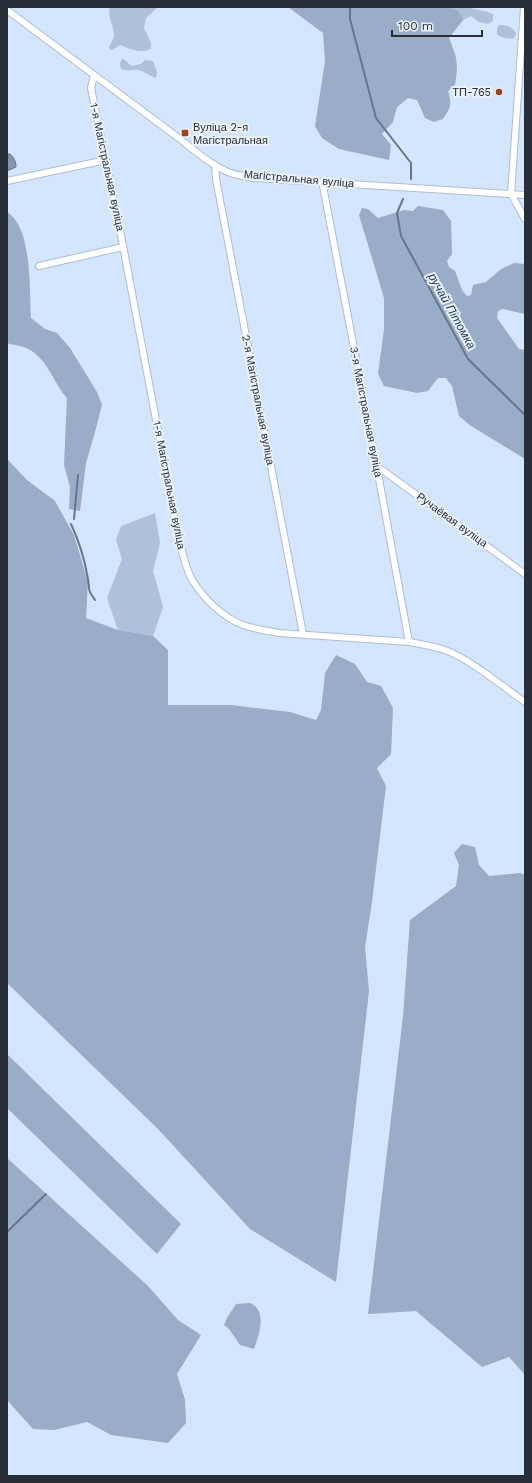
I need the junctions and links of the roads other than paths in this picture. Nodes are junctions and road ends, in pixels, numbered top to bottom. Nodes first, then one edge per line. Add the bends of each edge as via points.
1 (524, 7) edge
2 (7, 10) edge
3 (94, 75) junction
4 (518, 84) junction
5 (525, 84) edge
6 (106, 160) junction
7 (215, 165) junction
8 (7, 181) edge
9 (322, 181) junction
10 (511, 194) junction
11 (525, 195) edge
12 (525, 219) edge
13 (123, 247) junction
14 (39, 266) dead end
15 (377, 468) junction
16 (525, 574) edge
17 (303, 634) junction
18 (408, 642) junction
19 (525, 702) edge

1 - 4 street
2 - 3 street, Магістральная вуліца
3 - 6 street, 1-я Магістральная вуліца via 91,88
3 - 7 street, Магістральная вуліца
4 - 5 street
4 - 10 street
6 - 8 street
6 - 13 street, 1-я Магістральная вуліца
7 - 9 street, Магістральная вуліца via 229,172 253,178
7 - 17 street, 2-я Магістральная вуліца
9 - 10 street, Магістральная вуліца
9 - 15 street, 3-я Магістральная вуліца
10 - 11 street, Магістральная вуліца
10 - 12 street
13 - 14 street
13 - 17 street, 1-я Магістральная вуліца via 177,531 191,577 215,606 242,624 279,633
15 - 16 street, Ручаёвая вуліца
15 - 18 street, 3-я Магістральная вуліца
17 - 18 street, 1-я Магістральная вуліца
18 - 19 street, 1-я Магістральная вуліца via 446,650 471,664

